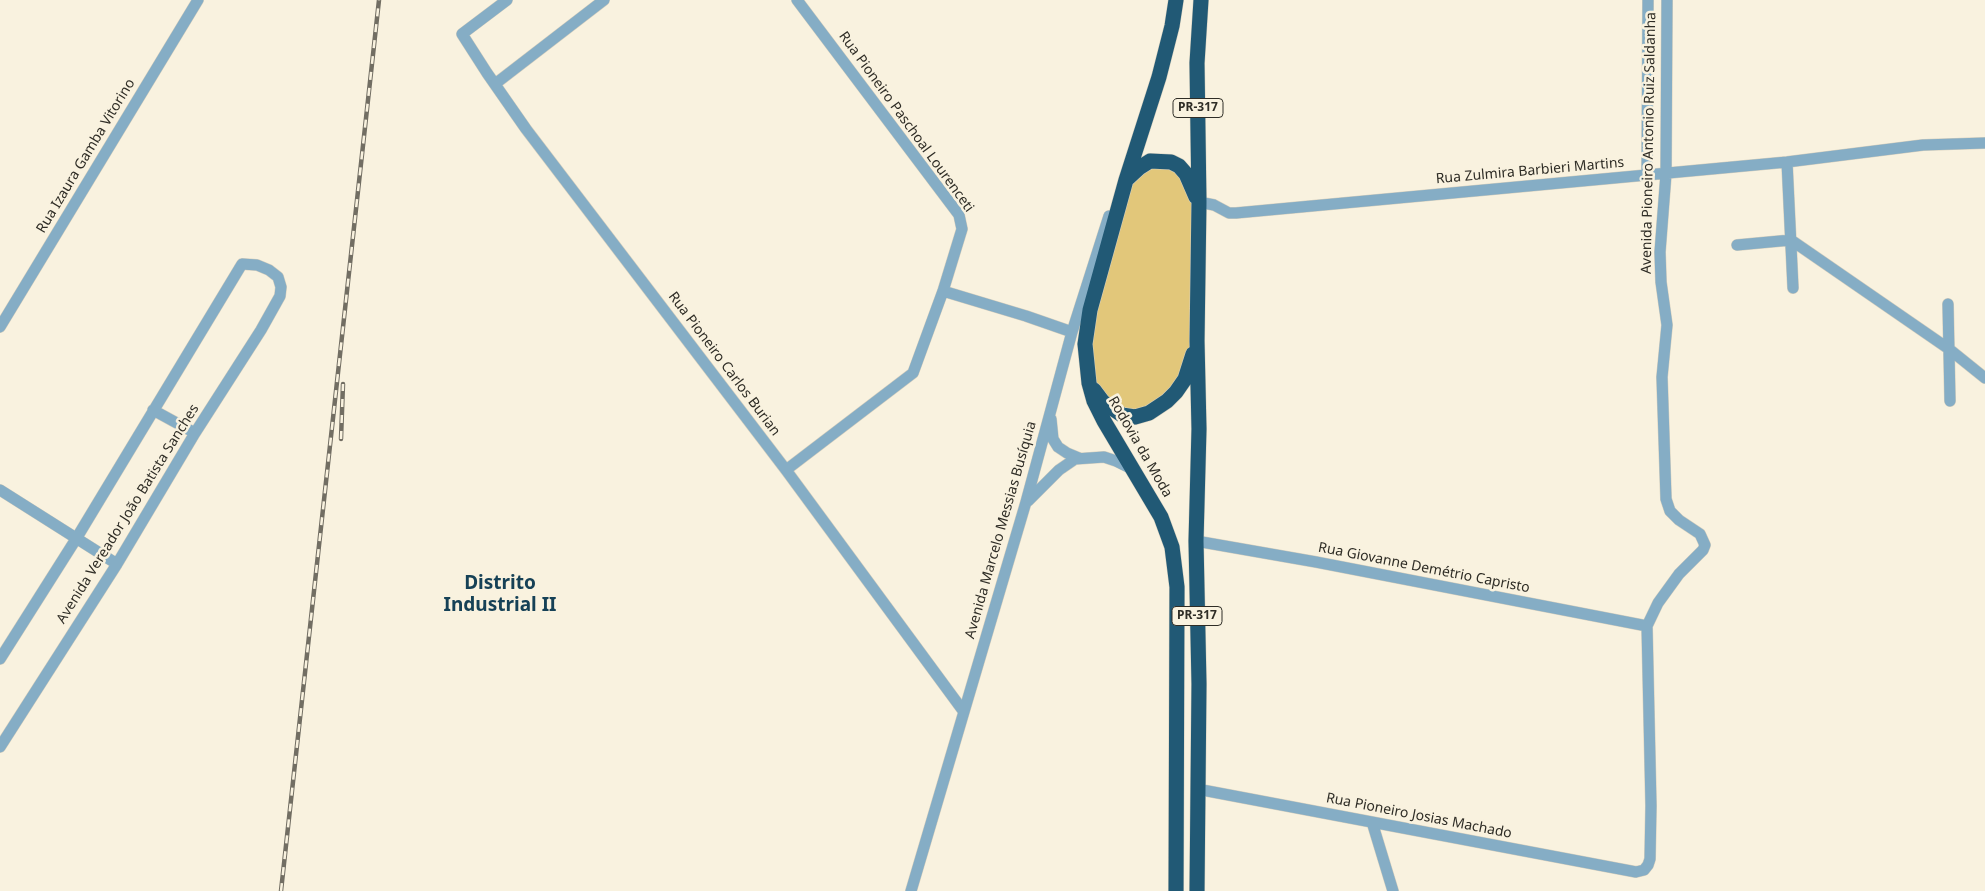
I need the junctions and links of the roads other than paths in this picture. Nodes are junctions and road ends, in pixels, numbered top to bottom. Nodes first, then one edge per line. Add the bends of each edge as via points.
1 (198, 0) edge
2 (507, 0) edge
3 (604, 0) edge
4 (797, 0) edge
5 (1176, 0) edge
6 (1201, 0) edge
7 (1667, 1) edge
8 (1648, 2) edge
9 (495, 84) junction
10 (1985, 143) edge
11 (1787, 162) junction
12 (1666, 174) junction
13 (1646, 175) junction
14 (1126, 180) junction
15 (1200, 202) junction
16 (1791, 240) junction
17 (1737, 245) dead end
18 (1794, 288) dead end
19 (943, 291) junction
20 (1948, 304) dead end
21 (0, 327) edge
22 (1072, 332) junction
23 (1197, 341) junction
24 (1949, 349) junction
25 (1985, 378) edge
26 (1089, 383) junction
27 (1950, 401) dead end
28 (153, 410) junction
29 (1051, 412) junction
30 (195, 433) junction
31 (1079, 458) junction
32 (1132, 469) junction
33 (786, 470) junction
34 (0, 490) edge
35 (1026, 502) junction
36 (76, 539) junction
37 (1196, 541) junction
38 (117, 564) junction
39 (1647, 626) junction
40 (0, 659) edge
41 (964, 712) junction
42 (0, 747) edge
43 (1197, 789) junction
44 (1372, 822) junction
45 (1636, 872) joint
46 (910, 891) edge
47 (1176, 891) edge
48 (1197, 891) edge
49 (1393, 891) edge

1 - 21 street, Rua Izaura Gamba Vitorino
2 - 9 street, Rua Pioneiro Carlos Burian via 462,34
3 - 9 street
4 - 19 street, Rua Pioneiro Paschoal Lourenceti via 959,215 962,229
5 - 14 highway, Rodovia da Moda / PR-317 via 1159,77
6 - 15 highway, PR-317 via 1198,63
7 - 8 street
7 - 12 street, Avenida Pioneiro Antonio Ruiz Saldanha
8 - 13 street, Avenida Pioneiro Antonio Ruiz Saldanha
9 - 33 street, Rua Pioneiro Carlos Burian
10 - 11 street, Rua Zulmira Barbieri Martins via 1923,145
11 - 12 street, Rua Zulmira Barbieri Martins
11 - 16 street
12 - 13 street, Rua Zulmira Barbieri Martins
12 - 39 street, Avenida Pioneiro Antonio Ruiz Saldanha via 1660,252 1667,325 1662,377 1666,499 1670,511 1700,534 1705,545 1658,603
13 - 15 street, Rua Zulmira Barbieri Martins via 1236,213
14 - 15 highway via 1150,162 1171,162 1186,174
14 - 22 street, Avenida Marcelo Messias Busíquia via 1112,209
14 - 26 highway, Rodovia da Moda / PR-317 via 1090,310 1085,344
15 - 23 highway, PR-317
16 - 17 street
16 - 18 street
16 - 24 street
19 - 22 street
19 - 33 street, Rua Pioneiro Paschoal Lourenceti via 913,374
20 - 24 street
22 - 29 street, Avenida Marcelo Messias Busíquia
23 - 26 highway via 1185,379 1167,401 1149,413 1135,417 1122,415 1103,402
23 - 37 highway, PR-317
24 - 25 street
24 - 27 street
26 - 32 highway, Rodovia da Moda / PR-317 via 1094,401
28 - 30 street
28 - 30 street, Avenida Vereador João Batista Sanches via 242,264 269,270 278,277 280,296
28 - 36 street
29 - 31 street via 1053,439 1058,447
29 - 35 street, Avenida Marcelo Messias Busíquia
30 - 38 street, Avenida Vereador João Batista Sanches
31 - 32 street via 1104,457
31 - 35 street via 1059,470
32 - 47 highway, Rodovia da Moda / PR-317 via 1162,517 1172,547 1177,587
33 - 41 street, Rua Pioneiro Carlos Burian
34 - 36 street
35 - 41 street, Avenida Marcelo Messias Busíquia
36 - 38 street
36 - 40 street
37 - 39 street, Rua Giovanne Demétrio Capristo
37 - 43 highway, PR-317
38 - 42 street, Avenida Vereador João Batista Sanches
39 - 45 street, Avenida Pioneiro Antonio Ruiz Saldanha via 1650,848 1648,865
41 - 46 street, Avenida Marcelo Messias Busíquia
43 - 44 street, Rua Pioneiro Josias Machado
43 - 48 highway, PR-317
44 - 45 street, Rua Pioneiro Josias Machado
44 - 49 street

